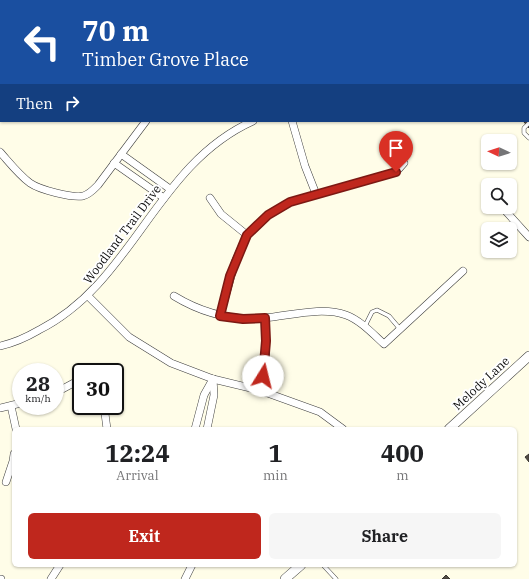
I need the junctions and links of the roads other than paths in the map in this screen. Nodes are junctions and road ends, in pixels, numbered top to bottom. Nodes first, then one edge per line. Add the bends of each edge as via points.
1 (145, 122) edge
2 (251, 122) edge
3 (292, 122) edge
4 (529, 123) edge
5 (529, 138) edge
6 (0, 152) edge
7 (121, 154) junction
8 (114, 163) junction
9 (404, 163) dead end
10 (170, 189) junction
11 (316, 194) junction
12 (164, 198) junction
13 (210, 198) dead end
14 (508, 214) edge
15 (247, 235) junction
16 (529, 237) edge
17 (463, 271) dead end
18 (88, 296) junction
19 (174, 296) dead end
20 (220, 316) junction
21 (265, 318) junction
22 (364, 327) junction
23 (400, 329) junction
24 (0, 346) edge
25 (529, 356) edge
26 (213, 379) junction
27 (259, 390) junction
28 (11, 406) joint
29 (0, 408) edge
30 (105, 415) edge
31 (16, 427) edge
32 (107, 427) edge
33 (196, 427) edge
34 (207, 427) edge
35 (340, 427) edge
36 (451, 427) edge
37 (12, 466) edge
38 (6, 482) dead end
39 (59, 567) edge
40 (191, 567) edge
41 (299, 567) edge
42 (325, 567) edge
43 (51, 579) edge
44 (185, 579) edge
45 (285, 579) edge
46 (336, 579) edge

1 - 7 street
2 - 10 street, Woodland Trail Drive via 241,126 200,157
3 - 11 street
4 - 5 lane via 524,128 524,133
6 - 8 street via 31,184 74,196 91,192
7 - 8 street
7 - 10 street
8 - 12 street
9 - 11 street via 396,172
10 - 12 street, Woodland Trail Drive
11 - 15 street via 290,202 268,215
12 - 18 street, Woodland Trail Drive via 111,271
13 - 15 street via 221,214
14 - 16 street
15 - 20 street via 230,276
17 - 23 street
18 - 24 street, Woodland Trail Drive via 67,314 42,329
18 - 26 street via 129,337 171,362
19 - 20 street via 193,308
20 - 21 street
21 - 22 street via 292,313 322,312 346,315
21 - 27 street via 266,356
22 - 23 street via 384,344
22 - 23 lane via 372,312 376,310 389,316
25 - 36 street, Melody Lane
26 - 27 street
26 - 33 street via 204,394
26 - 34 street via 214,395
27 - 35 street via 320,412
28 - 29 street
28 - 31 street
30 - 32 street
37 - 38 street
39 - 43 street
40 - 44 street
41 - 45 street
42 - 46 lane

